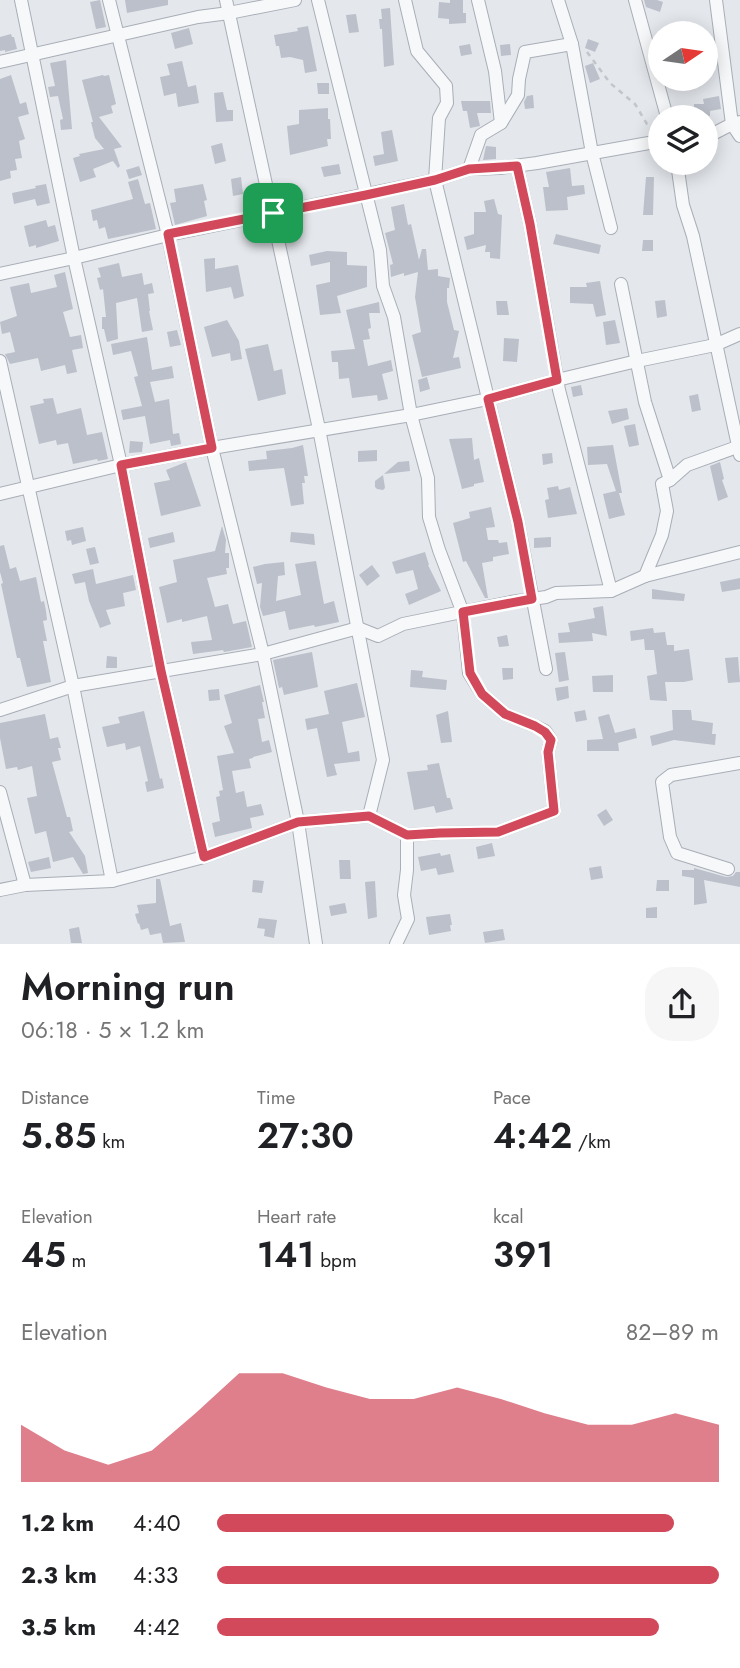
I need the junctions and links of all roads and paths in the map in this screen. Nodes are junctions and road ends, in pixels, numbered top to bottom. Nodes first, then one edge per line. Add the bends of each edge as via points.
1 (21, 0) edge
2 (109, 0) edge
3 (295, 0) edge
4 (318, 0) edge
5 (405, 0) edge
6 (478, 0) edge
7 (558, 0) edge
8 (635, 0) edge
9 (716, 0) edge
10 (227, 6) edge
11 (117, 35) junction
12 (572, 44) junction
13 (34, 54) junction
14 (0, 62) edge
15 (664, 105) edge
16 (501, 123) junction
17 (736, 123) edge
18 (648, 125) edge
19 (718, 132) edge
20 (740, 136) edge
21 (648, 143) edge
22 (592, 153) junction
23 (517, 166) junction
24 (469, 169) junction
25 (679, 175) edge
26 (435, 180) junction
27 (366, 195) junction
28 (273, 213) junction
29 (611, 228) dead end
30 (168, 234) junction
31 (75, 258) junction
32 (0, 274) edge
33 (621, 284) dead end
34 (740, 334) edge
35 (715, 345) junction
36 (0, 361) edge
37 (637, 361) junction
38 (557, 380) junction
39 (488, 399) junction
40 (411, 415) junction
41 (319, 429) junction
42 (212, 448) junction
43 (740, 450) edge
44 (121, 465) junction
45 (670, 480) junction
46 (29, 488) junction
47 (0, 494) edge
48 (740, 552) edge
49 (645, 576) junction
50 (611, 592) junction
51 (532, 599) junction
52 (463, 612) junction
53 (358, 628) junction
54 (263, 654) junction
55 (546, 669) dead end
56 (161, 671) junction
57 (73, 686) junction
58 (0, 710) edge
59 (740, 763) edge
60 (0, 792) edge
61 (369, 816) junction
62 (298, 822) junction
63 (407, 835) junction
64 (204, 857) junction
65 (728, 869) dead end
66 (112, 881) junction
67 (25, 885) junction
68 (0, 890) edge
69 (316, 943) edge
70 (396, 943) edge

1 - 13 street
2 - 11 street
3 - 10 street
4 - 27 street
5 - 26 street via 418,51 446,86
6 - 16 street via 495,71
7 - 12 street
8 - 15 street
9 - 17 street
10 - 11 street
10 - 28 street
11 - 13 street
11 - 30 street
12 - 16 street via 526,52 518,96
12 - 18 path via 588,52
12 - 22 street
13 - 14 street
13 - 31 street
16 - 24 street via 481,135
17 - 19 street
17 - 20 street
21 - 22 street
22 - 23 street
22 - 29 street
23 - 24 street
23 - 38 street
24 - 26 street
25 - 35 street
26 - 27 street
26 - 39 street
27 - 28 street
27 - 40 street
28 - 30 street
28 - 41 street
30 - 31 street
30 - 42 street
31 - 32 street
31 - 44 street
33 - 37 street
34 - 35 street
35 - 37 street
35 - 43 street
36 - 46 street
37 - 38 street
37 - 45 street
38 - 39 street
38 - 50 street
39 - 40 street
39 - 51 street
40 - 41 street
40 - 52 street via 428,478 429,517
41 - 42 street
41 - 53 street
42 - 44 street
42 - 54 street
43 - 45 street via 687,465
44 - 46 street
44 - 56 street
45 - 49 street via 662,484 667,511
46 - 47 street
46 - 57 street
48 - 49 street
49 - 50 street
50 - 51 street via 556,593
51 - 52 street
51 - 55 street
52 - 53 street via 402,624 379,636
52 - 63 street via 470,673 482,694 505,714 535,726 551,740 548,752 554,811 498,832
53 - 54 street
53 - 61 street via 383,760
54 - 56 street
54 - 62 street
56 - 57 street
56 - 64 street
57 - 58 street
57 - 66 street
59 - 65 street via 671,775 662,782 670,837 677,853
60 - 67 street
61 - 62 street
61 - 63 street
62 - 64 street
62 - 69 street
63 - 70 street via 404,895 408,919
64 - 66 street
66 - 67 street
67 - 68 street

